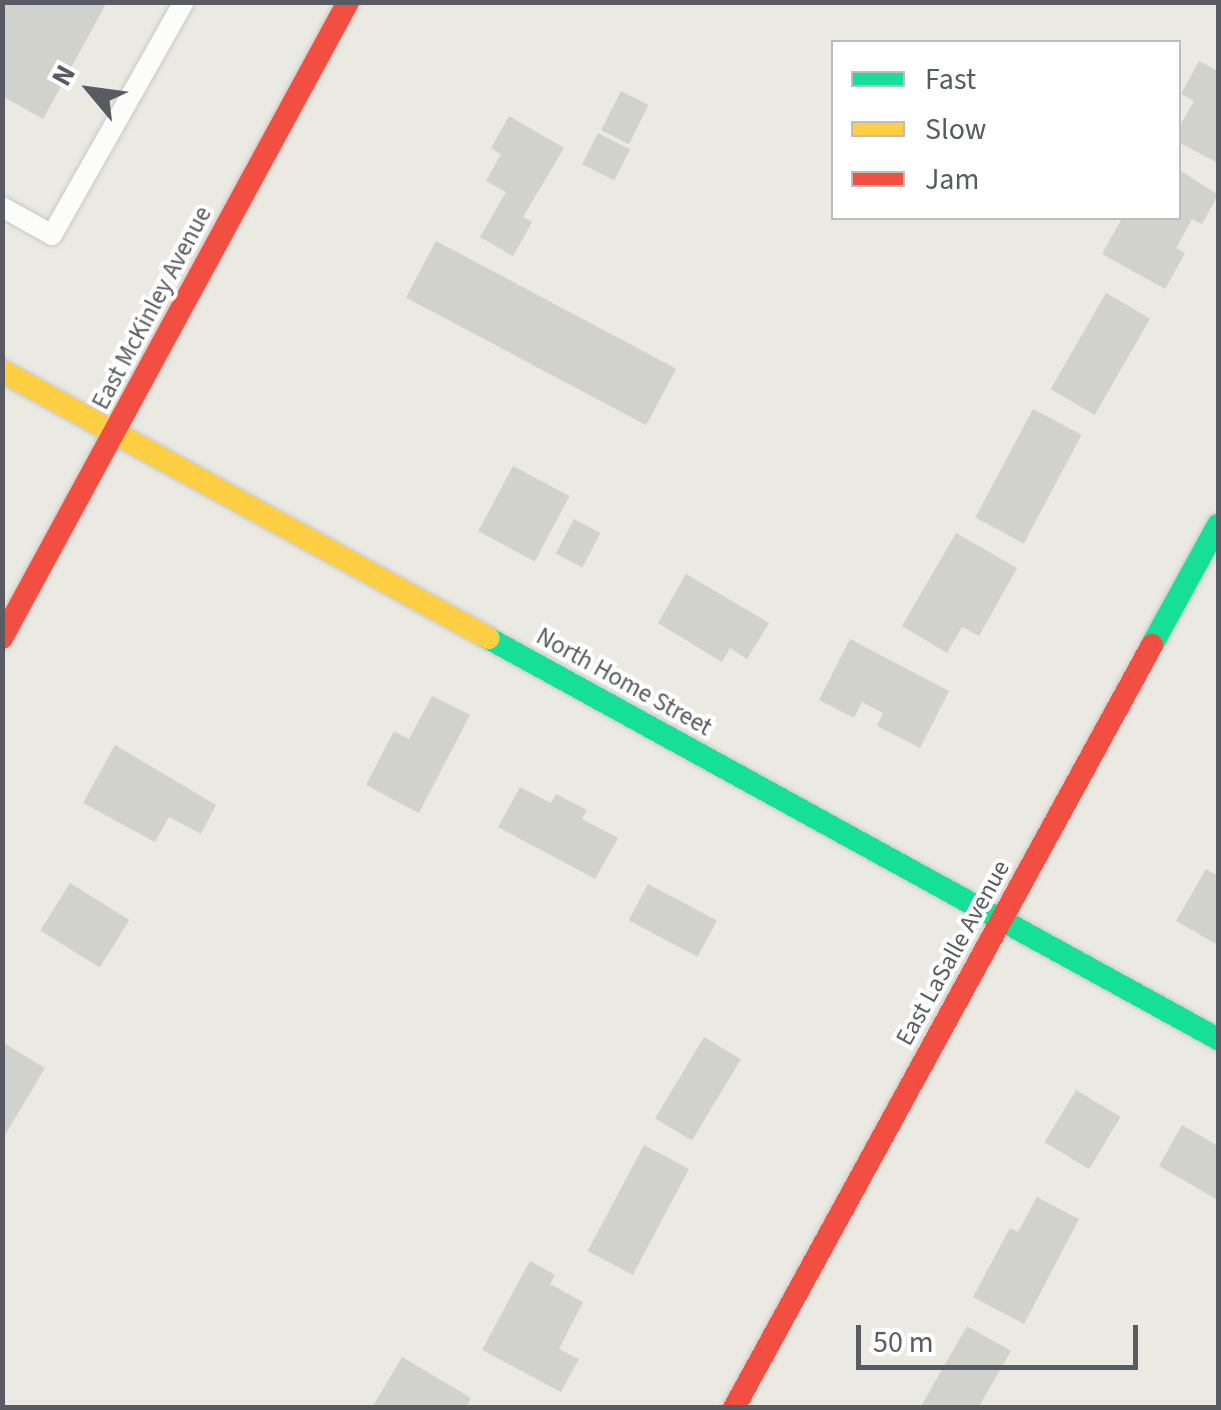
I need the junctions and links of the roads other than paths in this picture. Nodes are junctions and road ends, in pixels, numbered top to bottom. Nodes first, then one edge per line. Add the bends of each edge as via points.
1 (184, 2) edge
2 (348, 2) edge
3 (2, 207) edge
4 (2, 371) edge
5 (116, 432) junction
6 (1218, 525) edge
7 (2, 638) edge
8 (1002, 921) junction
9 (1218, 1040) edge
10 (734, 1408) edge

1 - 3 lane via 52,234
2 - 5 street, East McKinley Avenue
4 - 5 street, North Home Street
5 - 7 street, East McKinley Avenue
5 - 8 street, North Home Street
6 - 8 street, East LaSalle Avenue
8 - 9 street, North Home Street
8 - 10 street, East LaSalle Avenue

